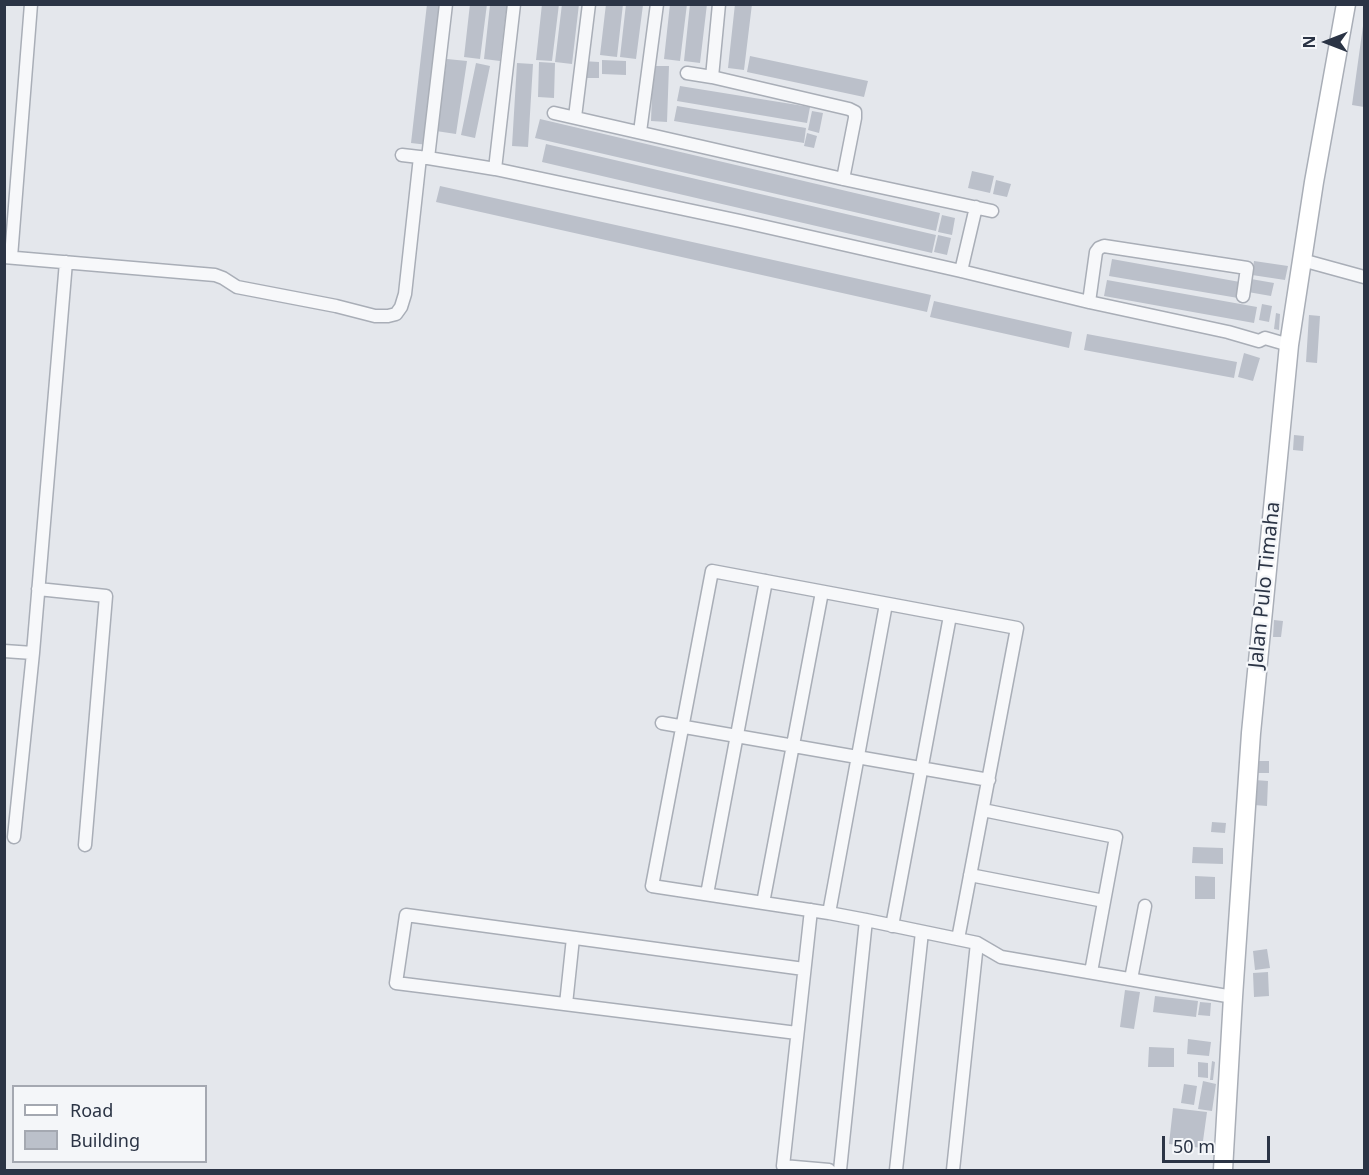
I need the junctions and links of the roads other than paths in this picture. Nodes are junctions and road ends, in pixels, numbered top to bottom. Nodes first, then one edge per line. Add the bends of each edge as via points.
1 (31, 4) edge
2 (446, 4) edge
3 (514, 4) edge
4 (589, 4) edge
5 (657, 4) edge
6 (719, 4) edge
7 (1346, 4) edge
8 (687, 73) dead end
9 (712, 77) junction
10 (554, 113) dead end
11 (575, 117) junction
12 (640, 132) junction
13 (402, 155) dead end
14 (424, 157) junction
15 (495, 169) junction
16 (843, 179) junction
17 (976, 207) junction
18 (992, 211) dead end
19 (8, 257) edge
20 (1302, 260) junction
21 (66, 262) junction
22 (961, 272) junction
23 (1365, 277) edge
24 (1243, 297) dead end
25 (1089, 302) junction
26 (1288, 349) junction
27 (766, 581) junction
28 (38, 589) junction
29 (822, 592) junction
30 (886, 604) junction
31 (950, 616) junction
32 (4, 651) edge
33 (33, 654) junction
34 (662, 723) dead end
35 (682, 727) junction
36 (737, 736) junction
37 (793, 746) junction
38 (858, 757) junction
39 (921, 768) junction
40 (988, 780) junction
41 (983, 810) junction
42 (14, 837) dead end
43 (85, 845) dead end
44 (970, 875) junction
45 (707, 894) junction
46 (1104, 902) junction
47 (763, 903) junction
48 (1145, 906) dead end
49 (811, 910) junction
50 (829, 913) junction
51 (866, 920) junction
52 (892, 926) junction
53 (922, 932) junction
54 (573, 938) junction
55 (958, 939) junction
56 (977, 943) junction
57 (804, 969) junction
58 (1091, 972) junction
59 (1131, 980) junction
60 (1233, 997) junction
61 (566, 1004) junction
62 (797, 1033) junction
63 (829, 1170) edge
64 (840, 1170) edge
65 (897, 1170) edge
66 (953, 1170) edge
67 (1223, 1170) edge

1 - 19 street
2 - 14 street
3 - 15 street
4 - 11 street
5 - 12 street
6 - 9 street
7 - 20 street, Jalan Pulo Timaha
8 - 9 street
9 - 16 street via 855,112
10 - 11 street
11 - 12 street
12 - 16 street
13 - 14 street
14 - 15 street
14 - 21 street via 405,294 396,314 375,316 237,287 215,275
15 - 22 street
16 - 17 street
17 - 18 street
17 - 22 street
19 - 21 street
20 - 23 street
20 - 26 street, Jalan Pulo Timaha
21 - 28 street
22 - 25 street
24 - 25 street via 1247,268 1104,246 1096,252
25 - 26 street via 1259,340 1265,338
26 - 60 street, Jalan Pulo Timaha via 1251,733
27 - 29 street
27 - 35 street via 712,571
27 - 36 street
28 - 33 street
28 - 43 street via 106,596
29 - 30 street
29 - 37 street
30 - 31 street
30 - 38 street
31 - 39 street
31 - 40 street via 1017,628
32 - 33 street
33 - 42 street
34 - 35 street
35 - 36 street
35 - 45 street via 652,886
36 - 37 street
36 - 45 street
37 - 38 street
37 - 47 street
38 - 39 street
38 - 50 street
39 - 40 street
39 - 52 street
40 - 41 street
41 - 44 street
41 - 46 street via 1116,837
44 - 46 street
44 - 55 street
45 - 47 street
46 - 58 street
47 - 49 street
48 - 59 street
49 - 50 street
49 - 57 street
50 - 51 street
51 - 52 street
51 - 64 street
52 - 53 street
53 - 55 street
53 - 65 street
54 - 57 street
54 - 61 street
54 - 61 street via 406,915 396,982
55 - 56 street
56 - 58 street via 1001,957
56 - 66 street
57 - 62 street
58 - 59 street
59 - 60 street
60 - 67 street, Jalan Pulo Timaha
61 - 62 street
62 - 63 street via 783,1166

